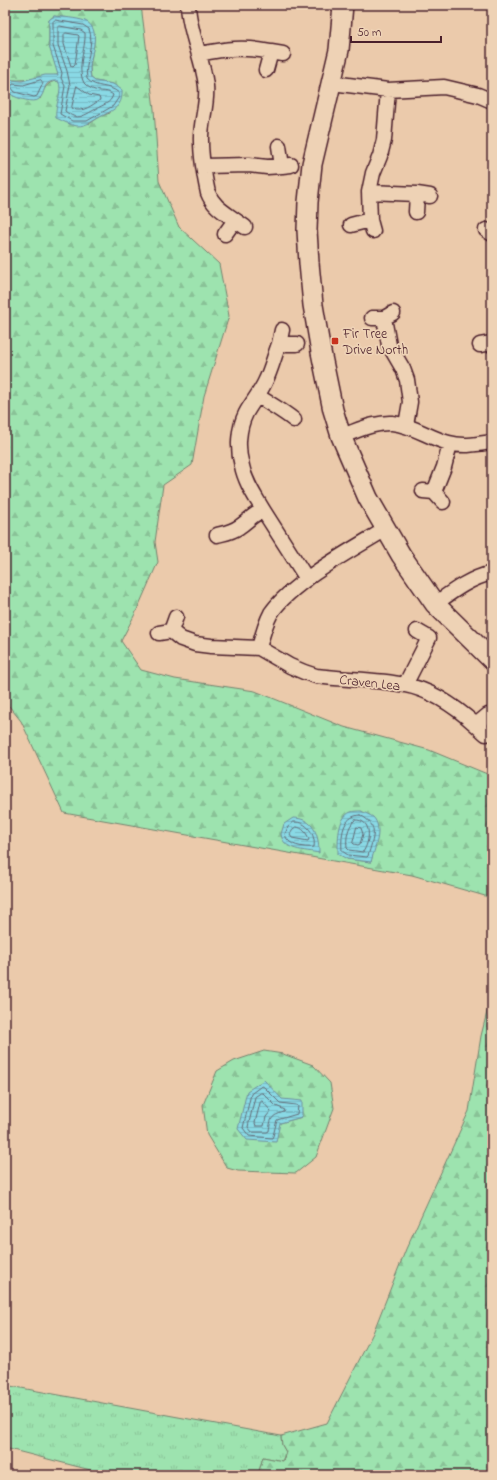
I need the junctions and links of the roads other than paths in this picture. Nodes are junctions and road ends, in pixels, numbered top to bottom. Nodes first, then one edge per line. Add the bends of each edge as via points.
1 (188, 5) edge
2 (343, 5) edge
3 (199, 54) junction
4 (266, 70) dead end
5 (332, 83) junction
6 (388, 90) junction
7 (492, 101) edge
8 (279, 146) dead end
9 (204, 166) junction
10 (369, 192) junction
11 (416, 212) dead end
12 (351, 225) dead end
13 (225, 234) dead end
14 (383, 316) dead end
15 (282, 330) dead end
16 (279, 344) junction
17 (297, 344) dead end
18 (258, 396) junction
19 (296, 424) dead end
20 (406, 425) junction
21 (341, 436) junction
22 (492, 442) edge
23 (450, 444) junction
24 (433, 495) dead end
25 (263, 510) junction
26 (386, 529) junction
27 (214, 535) dead end
28 (492, 573) edge
29 (307, 579) junction
30 (435, 604) junction
31 (176, 617) dead end
32 (417, 631) dead end
33 (259, 648) junction
34 (492, 660) edge
35 (406, 685) junction
36 (488, 715) dead end

1 - 3 street via 189,19
2 - 5 street via 339,50
3 - 4 street via 232,48 277,53
3 - 9 street via 206,86 200,142
5 - 6 street
5 - 21 street via 312,164 307,230 313,305 333,410
6 - 7 street via 444,87
6 - 10 street via 384,140
8 - 9 street via 286,165
9 - 13 street via 211,200 240,223
10 - 11 street via 424,195
10 - 12 street via 372,225
14 - 20 street via 389,346 407,380 410,402
15 - 16 street
16 - 17 street
16 - 18 street
18 - 19 street via 286,413
18 - 25 street via 241,426 239,455 247,480
20 - 21 street via 379,424
20 - 23 street
21 - 26 street via 368,498
22 - 23 street
23 - 24 street
25 - 27 street via 239,528
25 - 29 street
26 - 29 street
26 - 30 street
28 - 30 street via 465,584
29 - 33 street via 281,601 271,614
30 - 34 street
31 - 33 street, Craven Lea via 165,632 194,644
32 - 35 street via 429,638
33 - 35 street, Craven Lea via 290,666 316,676
35 - 36 street, Craven Lea via 437,697 481,729

